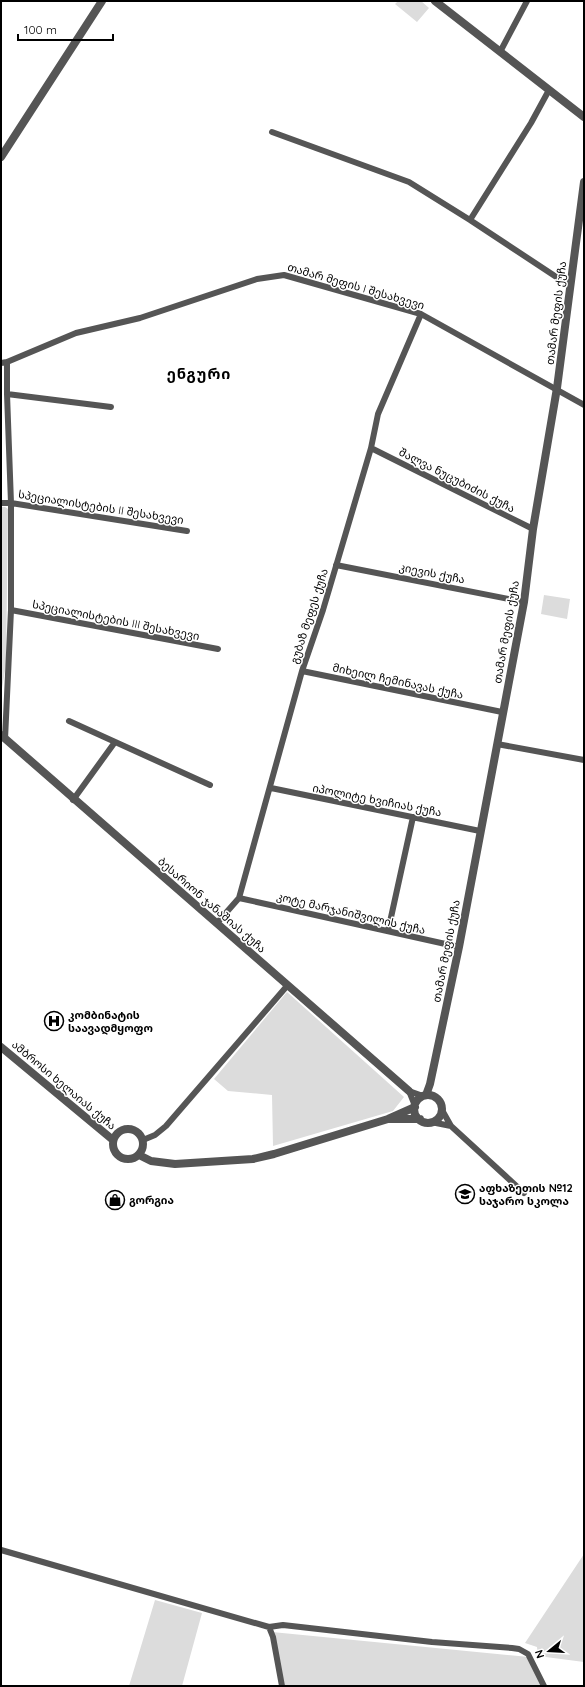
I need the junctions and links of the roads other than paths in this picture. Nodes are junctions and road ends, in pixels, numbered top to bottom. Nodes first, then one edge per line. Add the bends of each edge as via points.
1 (102, 1) edge
2 (435, 1) edge
3 (527, 1) edge
4 (500, 52) junction
5 (549, 90) junction
6 (584, 117) edge
7 (272, 132) dead end
8 (1, 157) edge
9 (584, 182) edge
10 (470, 220) junction
11 (570, 286) junction
12 (421, 314) junction
13 (4, 363) edge
14 (557, 388) junction
15 (7, 394) junction
16 (584, 404) edge
17 (111, 407) dead end
18 (371, 448) junction
19 (1, 503) edge
20 (11, 503) junction
21 (533, 529) junction
22 (188, 531) dead end
23 (336, 565) junction
24 (524, 602) junction
25 (11, 610) junction
26 (218, 649) dead end
27 (302, 671) junction
28 (502, 712) junction
29 (68, 721) dead end
30 (3, 737) edge
31 (115, 742) junction
32 (496, 744) junction
33 (584, 760) edge
34 (210, 785) dead end
35 (271, 788) junction
36 (73, 800) junction
37 (413, 817) junction
38 (480, 831) junction
39 (239, 898) junction
40 (217, 923) junction
41 (388, 931) junction
42 (459, 947) junction
43 (287, 986) junction
44 (1, 1047) edge
45 (430, 1084) junction
46 (409, 1091) junction
47 (424, 1096) junction
48 (439, 1100) junction
49 (415, 1106) junction
50 (442, 1110) junction
51 (388, 1119) junction
52 (420, 1119) junction
53 (431, 1122) junction
54 (450, 1126) junction
55 (113, 1140) junction
56 (143, 1140) junction
57 (139, 1155) junction
58 (524, 1193) dead end
59 (1, 1550) edge
60 (270, 1627) junction
61 (282, 1686) edge
62 (544, 1686) edge

1 - 8 street
2 - 4 street
3 - 4 street
4 - 5 street
5 - 6 street
5 - 10 street
7 - 10 street via 409,182
9 - 11 street, თამარ მეფის ქუჩა
10 - 11 street
11 - 14 street, თამარ მეფის ქუჩა
12 - 13 street, თამარ მეფის I შესახვევი via 284,275 257,279 140,318 76,333
12 - 14 street, თამარ მეფის I შესახვევი
12 - 18 street, გუბაზ მეფეს ქუჩა via 378,414
13 - 15 street
14 - 16 street, თამარ მეფის I შესახვევი
14 - 21 street, თამარ მეფის ქუჩა
15 - 17 street
15 - 20 street
18 - 21 street, შალვა ნუცუბიძის ქუჩა
18 - 23 street, გუბაზ მეფეს ქუჩა
19 - 20 street, სპეციალისტების II შესახვევი
20 - 22 street, სპეციალისტების II შესახვევი
20 - 25 street
21 - 24 street, თამარ მეფის ქუჩა
23 - 24 street, კიევის ქუჩა
23 - 27 street, გუბაზ მეფეს ქუჩა
24 - 28 street, თამარ მეფის ქუჩა
25 - 26 street, სპეციალისტების III შესახვევი
25 - 30 street
27 - 28 street, მიხეილ ჩემინავას ქუჩა
27 - 35 street, გუბაზ მეფეს ქუჩა
28 - 32 street, თამარ მეფის ქუჩა
29 - 31 street
30 - 36 street, ბესარიონ ჯანაშიას ქუჩა
31 - 34 street
31 - 36 street
32 - 33 street
32 - 38 street, თამარ მეფის ქუჩა
35 - 37 street, იპოლიტე ხვიჩიას ქუჩა
35 - 39 street, გუბაზ მეფეს ქუჩა
36 - 40 street, ბესარიონ ჯანაშიას ქუჩა
37 - 38 street, იპოლიტე ხვიჩიას ქუჩა
37 - 41 street
38 - 42 street, თამარ მეფის ქუჩა
39 - 40 street, გუბაზ მეფეს ქუჩა
39 - 41 street, კოტე მარჯანიშვილის ქუჩა
40 - 43 street, ბესარიონ ჯანაშიას ქუჩა
41 - 42 street, კოტე მარჯანიშვილის ქუჩა
42 - 45 street, თამარ მეფის ქუჩა
43 - 46 street, ბესარიონ ჯანაშიას ქუჩა
43 - 56 street via 166,1126
44 - 55 street, ამბროსი ხელაიას ქუჩა
45 - 47 street, თამარ მეფის ქუჩა
45 - 48 street
46 - 47 street
46 - 49 street
47 - 48 street via 433,1096
47 - 49 street
48 - 50 street
49 - 51 street
49 - 52 street
50 - 53 street via 438,1118
50 - 54 street
51 - 52 street
51 - 57 street via 253,1159 175,1164 151,1161
52 - 53 street
53 - 54 street
54 - 58 street
55 - 56 street via 118,1132 128,1128 137,1131
55 - 57 street via 114,1151 122,1158 132,1159
56 - 57 street
59 - 60 street
60 - 61 street
60 - 62 street via 283,1625 519,1649 528,1654

